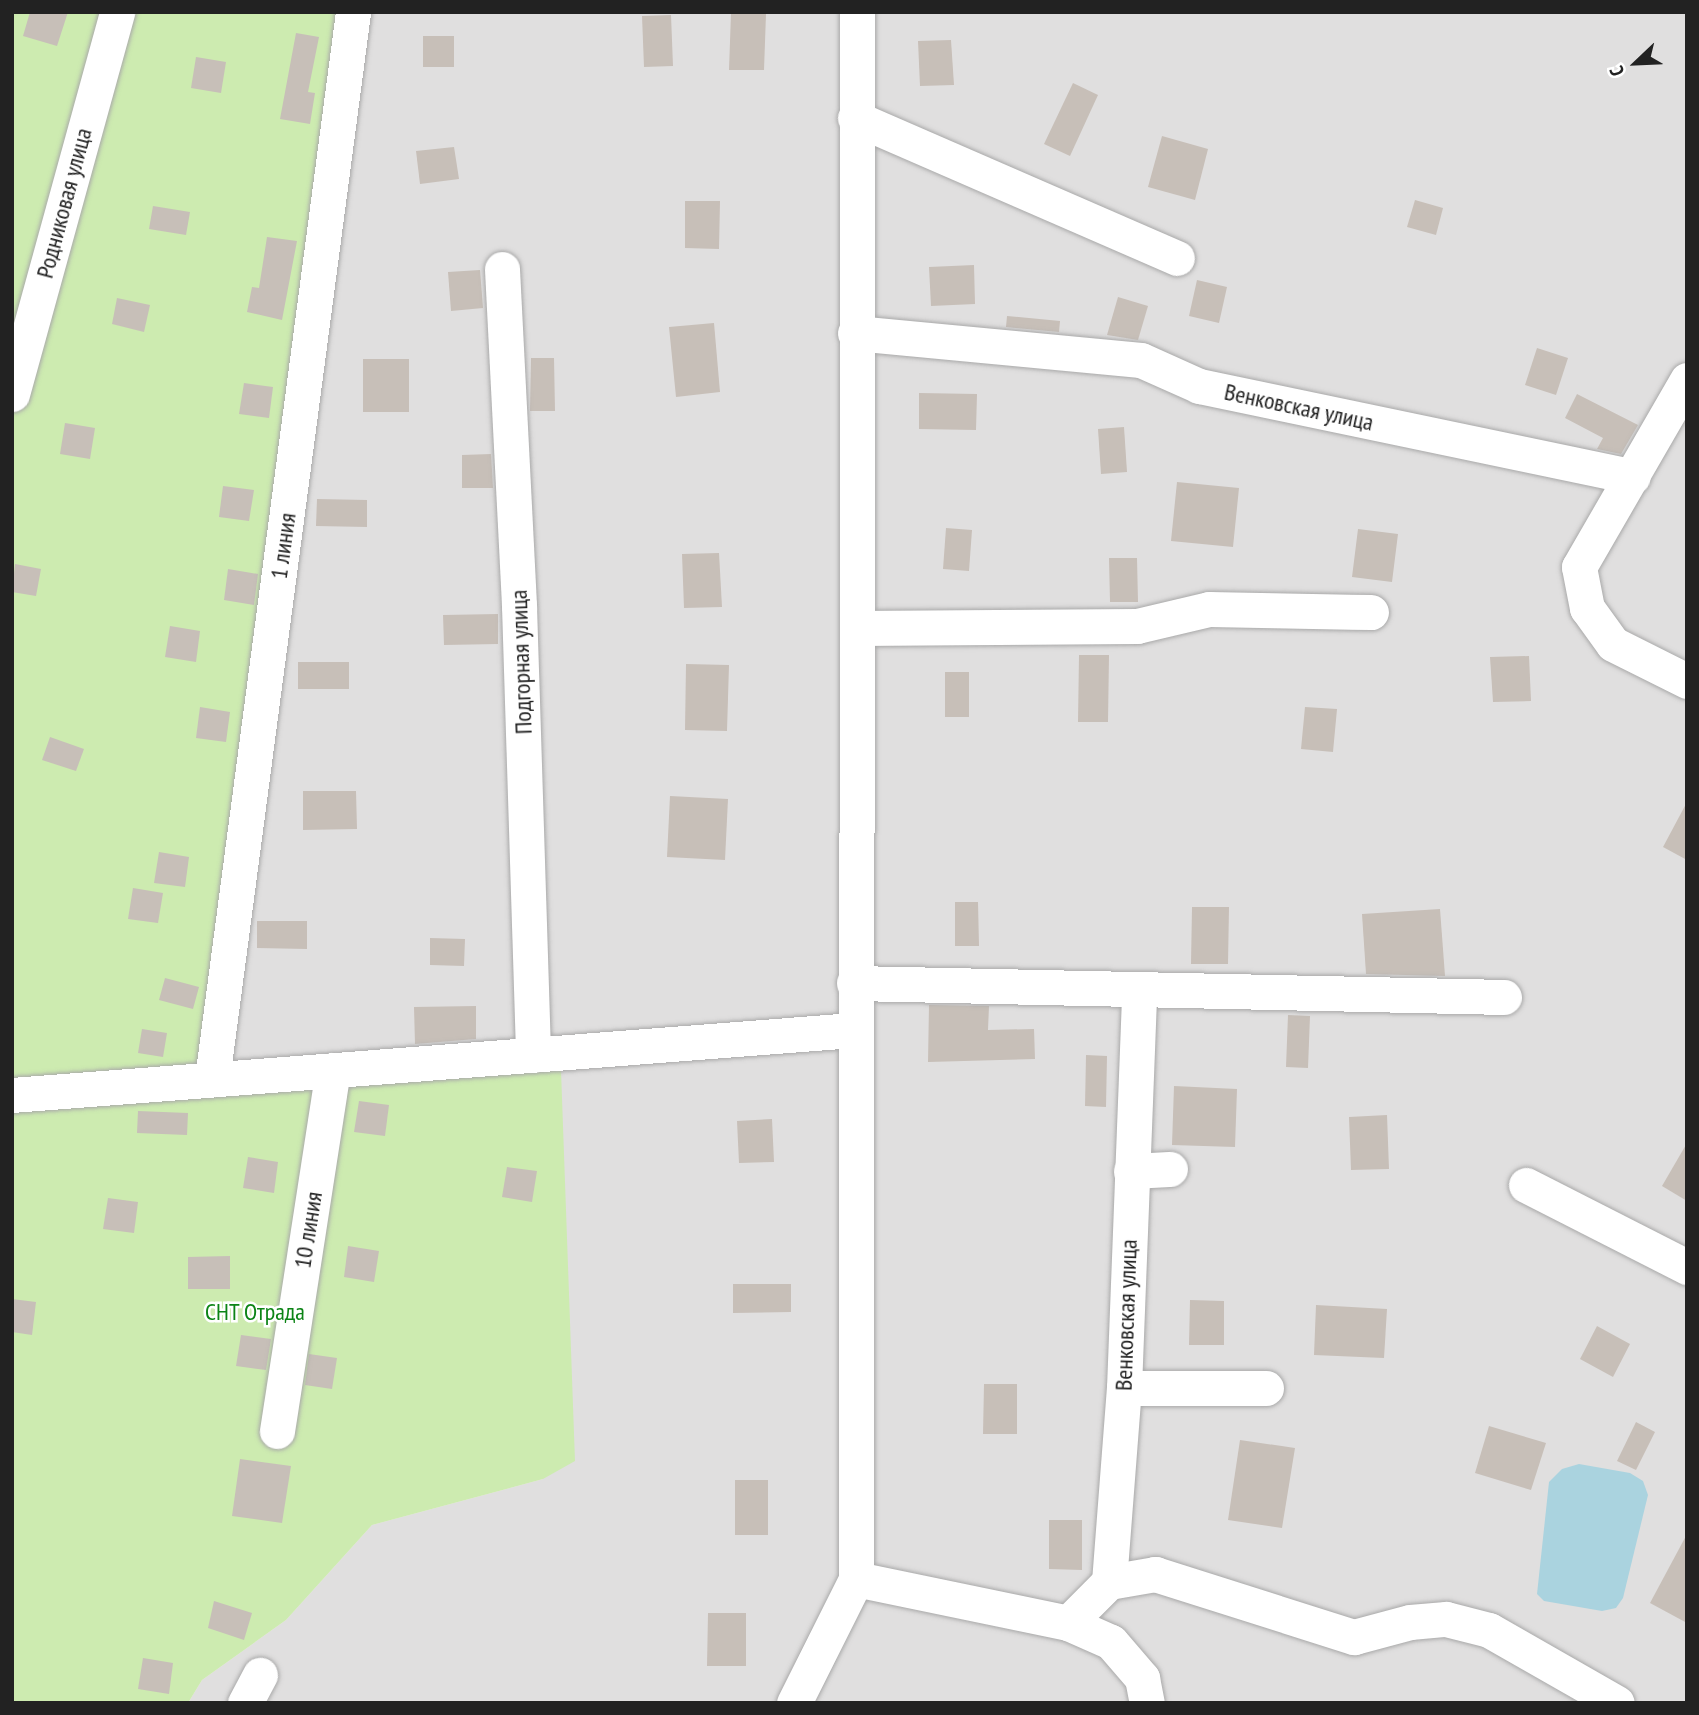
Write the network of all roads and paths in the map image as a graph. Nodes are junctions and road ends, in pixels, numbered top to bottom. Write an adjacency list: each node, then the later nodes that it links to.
1 (117, 12): 9 (street, Родниковая улица)
2 (353, 12): 20 (street, 1 линия)
3 (857, 12): 4 (street)
4 (855, 118): 5 (street); 7 (street)
5 (1178, 258)
6 (502, 269): 18 (street, Подгорная улица)
7 (855, 334): 10 (street, Венковская улица); 12 (street)
8 (1687, 380): 10 (street)
9 (12, 394)
10 (1633, 477): 13 (street)
11 (1371, 612): 12 (street)
12 (857, 628): 14 (street)
13 (1687, 681)
14 (854, 983): 15 (street); 17 (street)
15 (1139, 989): 16 (street); 23 (street, Венковская улица)
16 (1504, 997)
17 (853, 1030): 18 (street); 29 (street)
18 (533, 1055): 19 (street)
19 (333, 1070): 20 (street); 28 (street, 10 линия)
20 (212, 1079): 21 (street)
21 (12, 1095)
22 (1170, 1169): 23 (street)
23 (1131, 1171): 26 (street, Венковская улица)
24 (1526, 1185): 25 (street)
25 (1687, 1267)
26 (1124, 1388): 27 (street); 30 (street, Венковская улица)
27 (1266, 1388)
28 (277, 1431)
29 (856, 1579): 31 (street); 32 (street)
30 (1109, 1582): 31 (street); 34 (street)
31 (1068, 1623): 33 (street)
32 (793, 1703)
33 (1147, 1703)
34 (1617, 1703)

